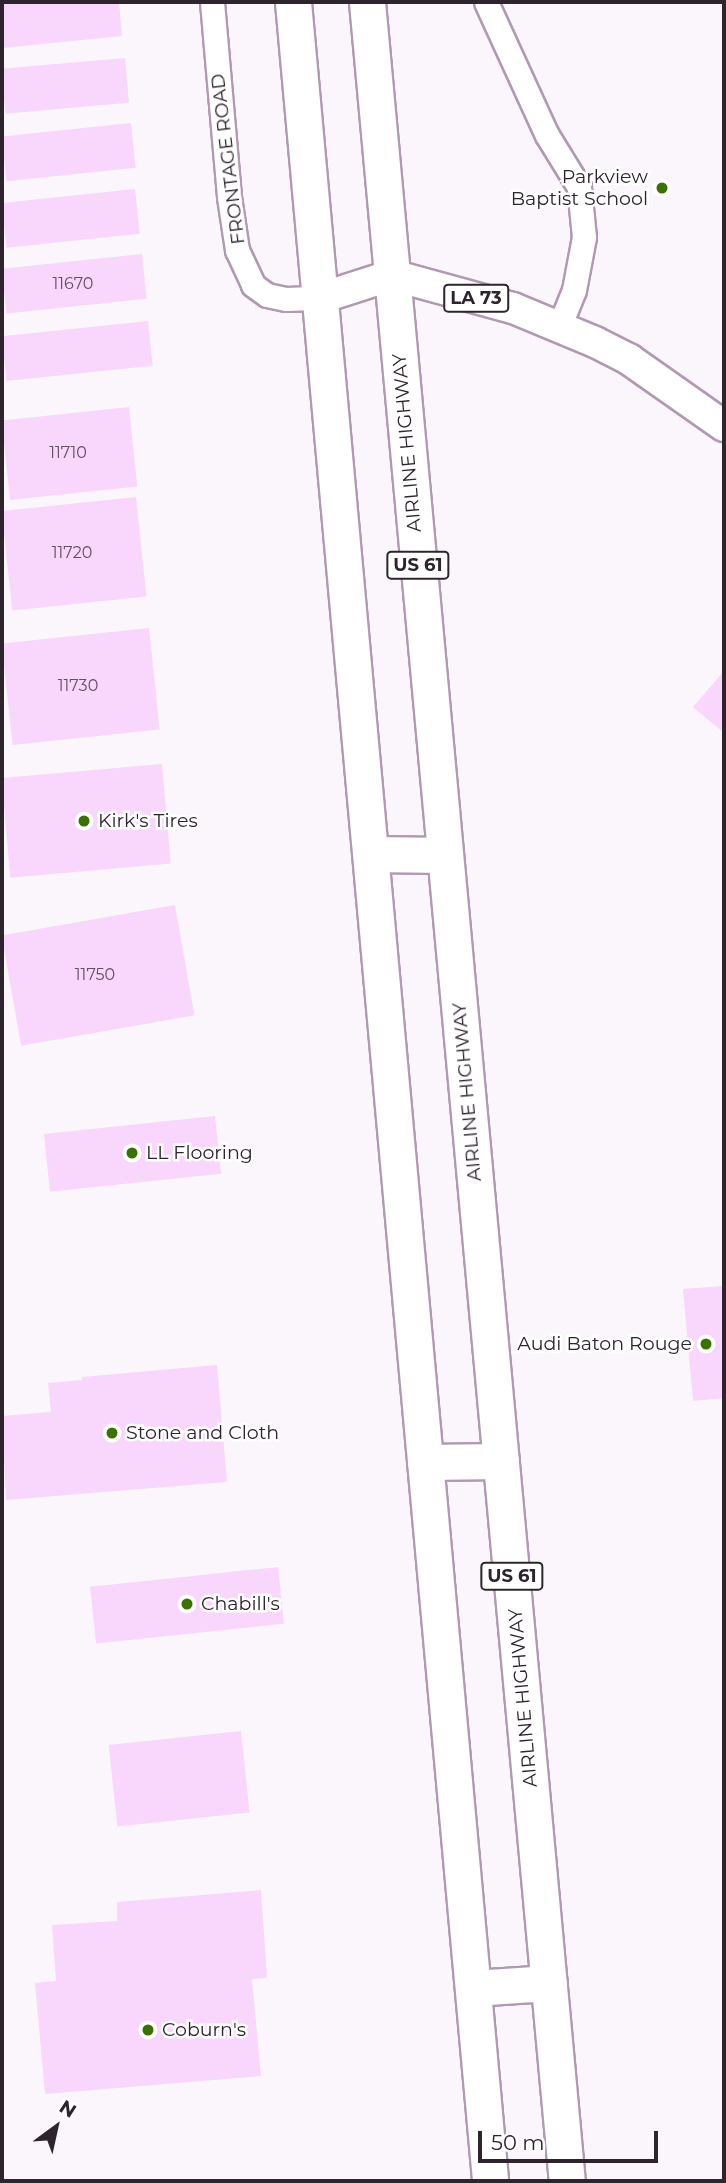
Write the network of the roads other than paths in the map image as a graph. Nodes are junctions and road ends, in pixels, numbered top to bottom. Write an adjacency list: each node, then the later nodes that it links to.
1 (212, 2): 6 (street, FRONTAGE ROAD)
2 (293, 2): 6 (highway)
3 (367, 2): 5 (highway, AIRLINE HIGHWAY / US 61)
4 (486, 2): 7 (street)
5 (392, 275): 6 (main road); 7 (main road, LA 73); 10 (highway, AIRLINE HIGHWAY / US 61)
6 (321, 298): 9 (highway)
7 (559, 327): 8 (main road, LA 73)
8 (724, 426)
9 (370, 854): 10 (highway); 12 (highway)
10 (445, 855): 11 (highway, AIRLINE HIGHWAY / US 61)
11 (501, 1461): 12 (highway); 13 (highway, AIRLINE HIGHWAY / US 61)
12 (425, 1462): 14 (highway)
13 (549, 1983): 14 (highway); 16 (highway, AIRLINE HIGHWAY / US 61)
14 (473, 1988): 15 (highway)
15 (490, 2181)
16 (567, 2181)

